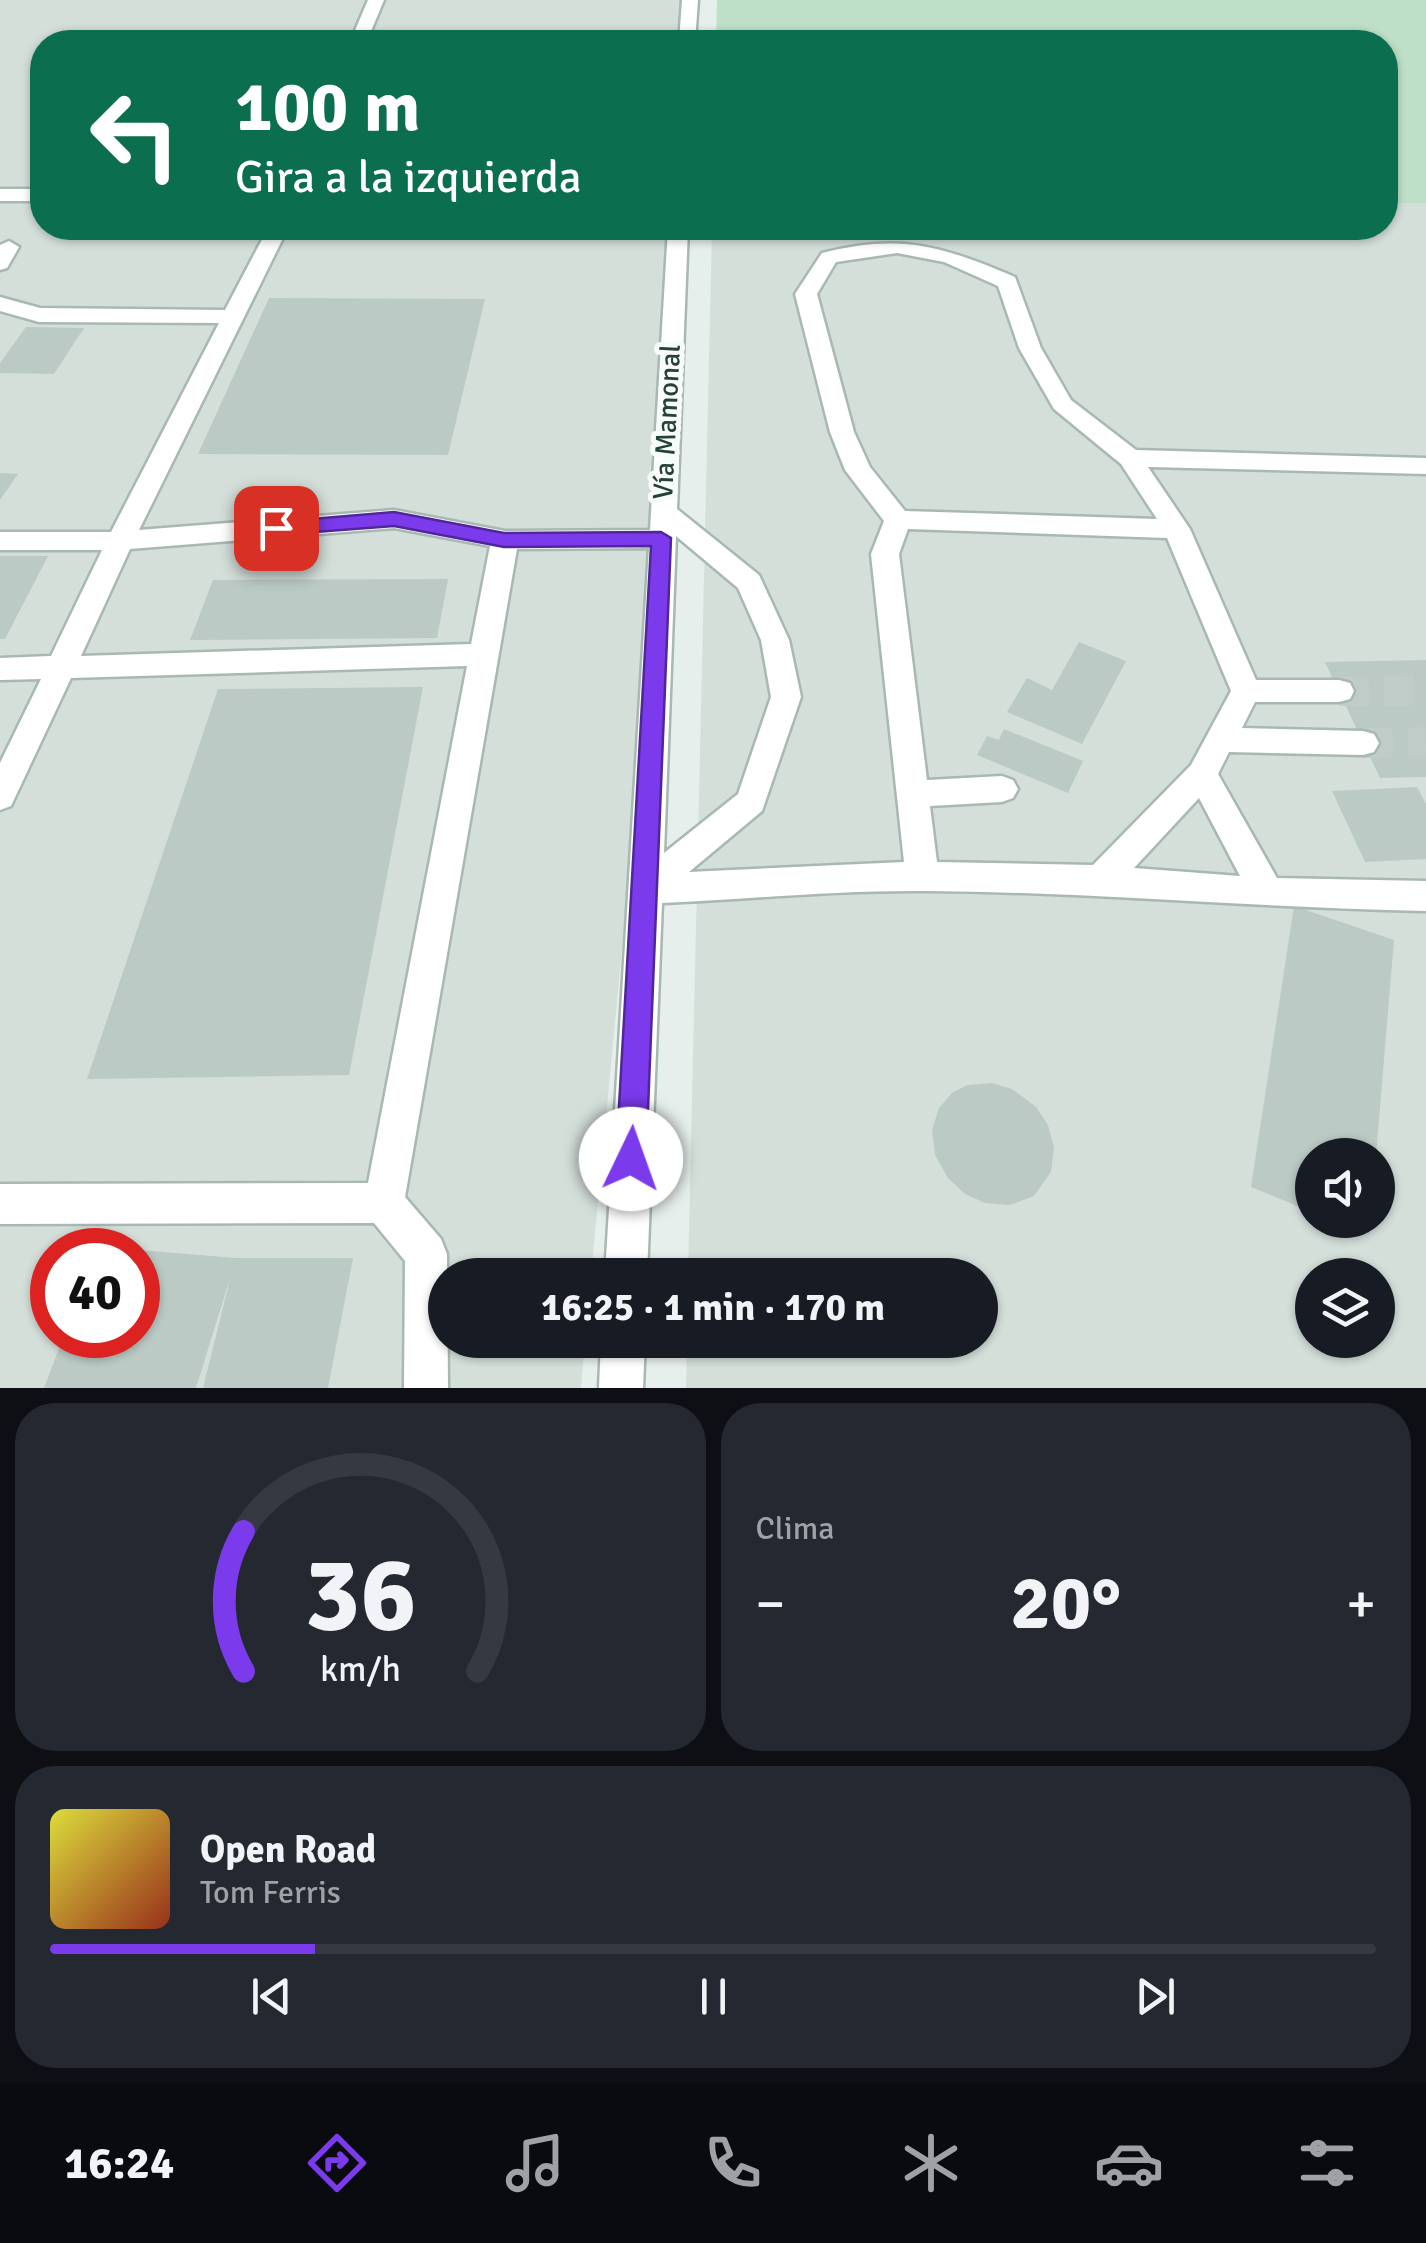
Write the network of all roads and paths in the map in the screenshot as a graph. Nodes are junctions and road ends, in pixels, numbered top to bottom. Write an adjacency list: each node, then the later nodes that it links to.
1 (376, 0): 3 (street)
2 (690, 0): 4 (street)
3 (364, 30)
4 (688, 30)
5 (30, 195): 6 (street)
6 (0, 196)
7 (272, 240): 10 (street)
8 (677, 240): 14 (street, Vía Mamonal)
9 (0, 304): 10 (street)
10 (232, 318): 17 (street)
11 (1130, 458): 12 (street); 13 (street); 15 (street)
12 (1426, 466)
13 (898, 520): 15 (street); 28 (street)
14 (662, 525): 16 (street); 32 (street, Vía Mamonal); 32 (street)
15 (1177, 530): 22 (street)
16 (504, 540): 17 (street); 19 (street)
17 (120, 541): 18 (street); 21 (street)
18 (0, 542)
19 (484, 655): 21 (street); 35 (street)
20 (0, 668): 21 (street)
21 (59, 668): 29 (street)
22 (1246, 690): 23 (street); 24 (street)
23 (1338, 691)
24 (1221, 740): 25 (street); 26 (street)
25 (1362, 743)
26 (1202, 774): 31 (street); 33 (street)
27 (1002, 789): 28 (street)
28 (912, 794): 30 (street)
29 (0, 797)
30 (922, 876): 31 (street); 32 (street)
31 (1102, 880): 33 (street)
32 (644, 889): 37 (street, Vía Mamonal)
33 (1266, 894): 34 (street)
34 (1426, 896)
35 (384, 1203): 36 (street); 39 (street)
36 (0, 1204)
37 (627, 1258)
38 (622, 1358): 40 (street)
39 (426, 1388)
40 (621, 1388)

